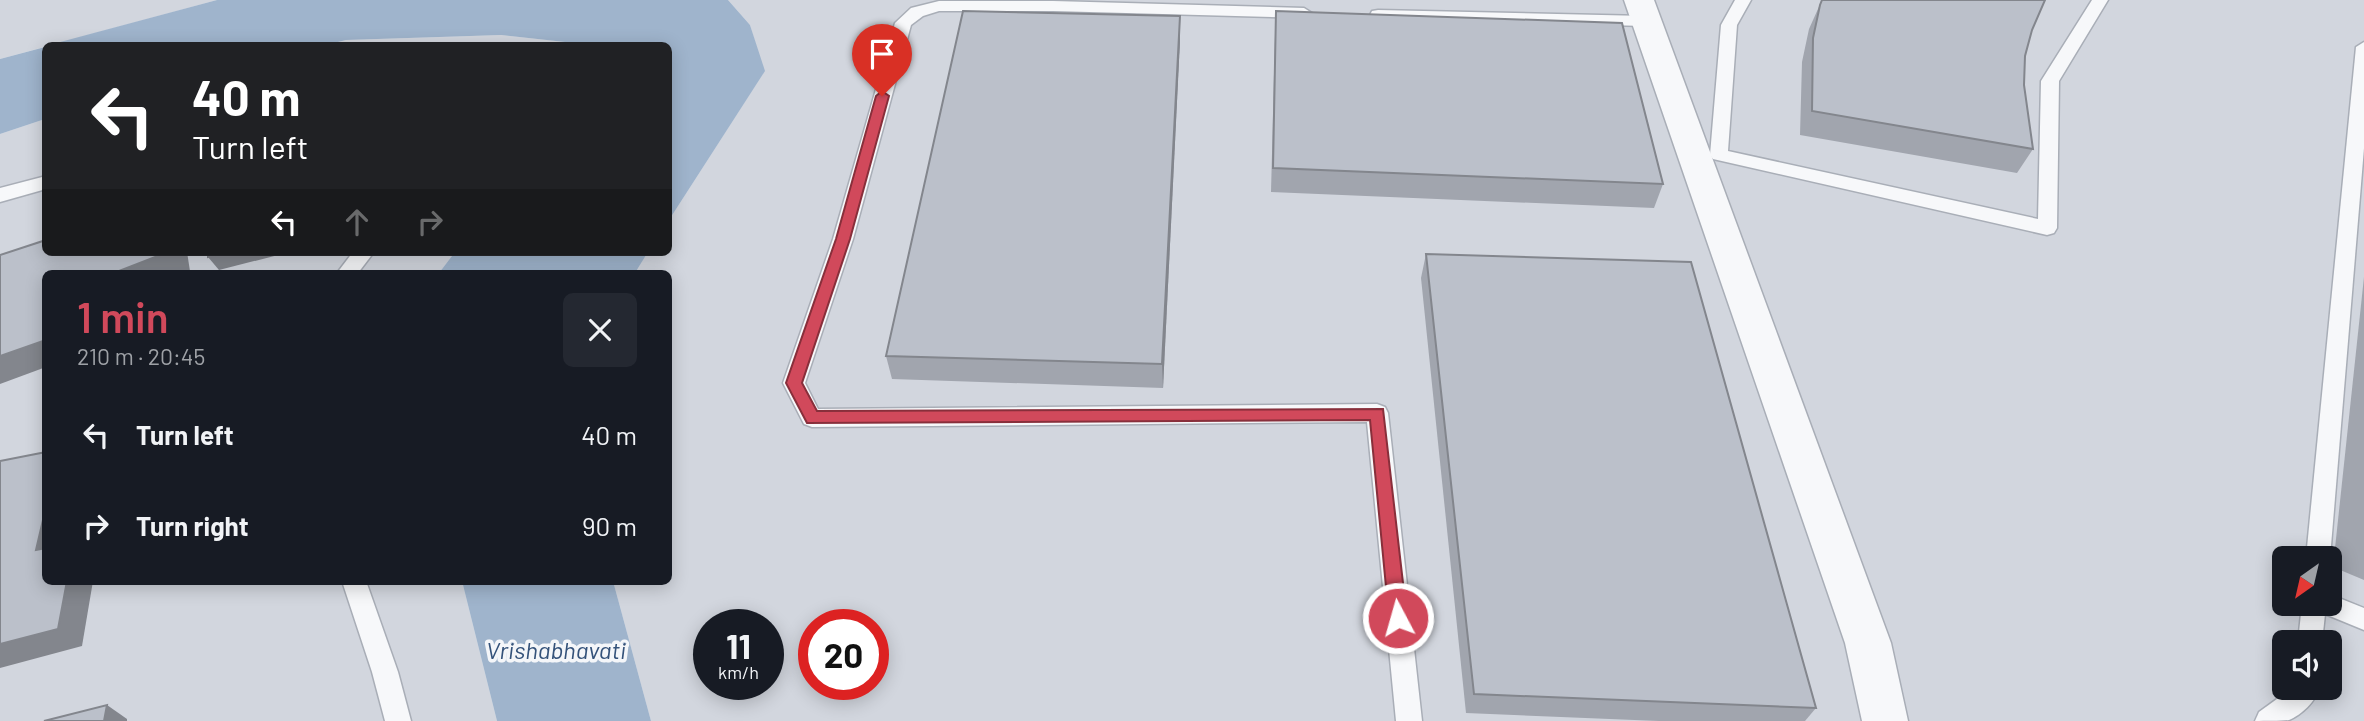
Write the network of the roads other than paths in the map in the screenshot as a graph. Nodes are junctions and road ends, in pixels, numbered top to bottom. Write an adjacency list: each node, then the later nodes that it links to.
1 (1744, 0): 2 (lane)
2 (2100, 0)
3 (1642, 10): 5 (lane); 18 (street)
4 (1318, 13): 17 (lane)
5 (1359, 14)
6 (2364, 47): 11 (lane)
7 (42, 183): 8 (lane)
8 (0, 195)
9 (361, 256): 10 (lane)
10 (349, 270)
11 (2319, 546)
12 (355, 585): 16 (lane)
13 (2342, 610): 14 (lane)
14 (2364, 619)
15 (2296, 700): 19 (lane)
16 (398, 721)
17 (1409, 721)
18 (1885, 721)
19 (2268, 721)

